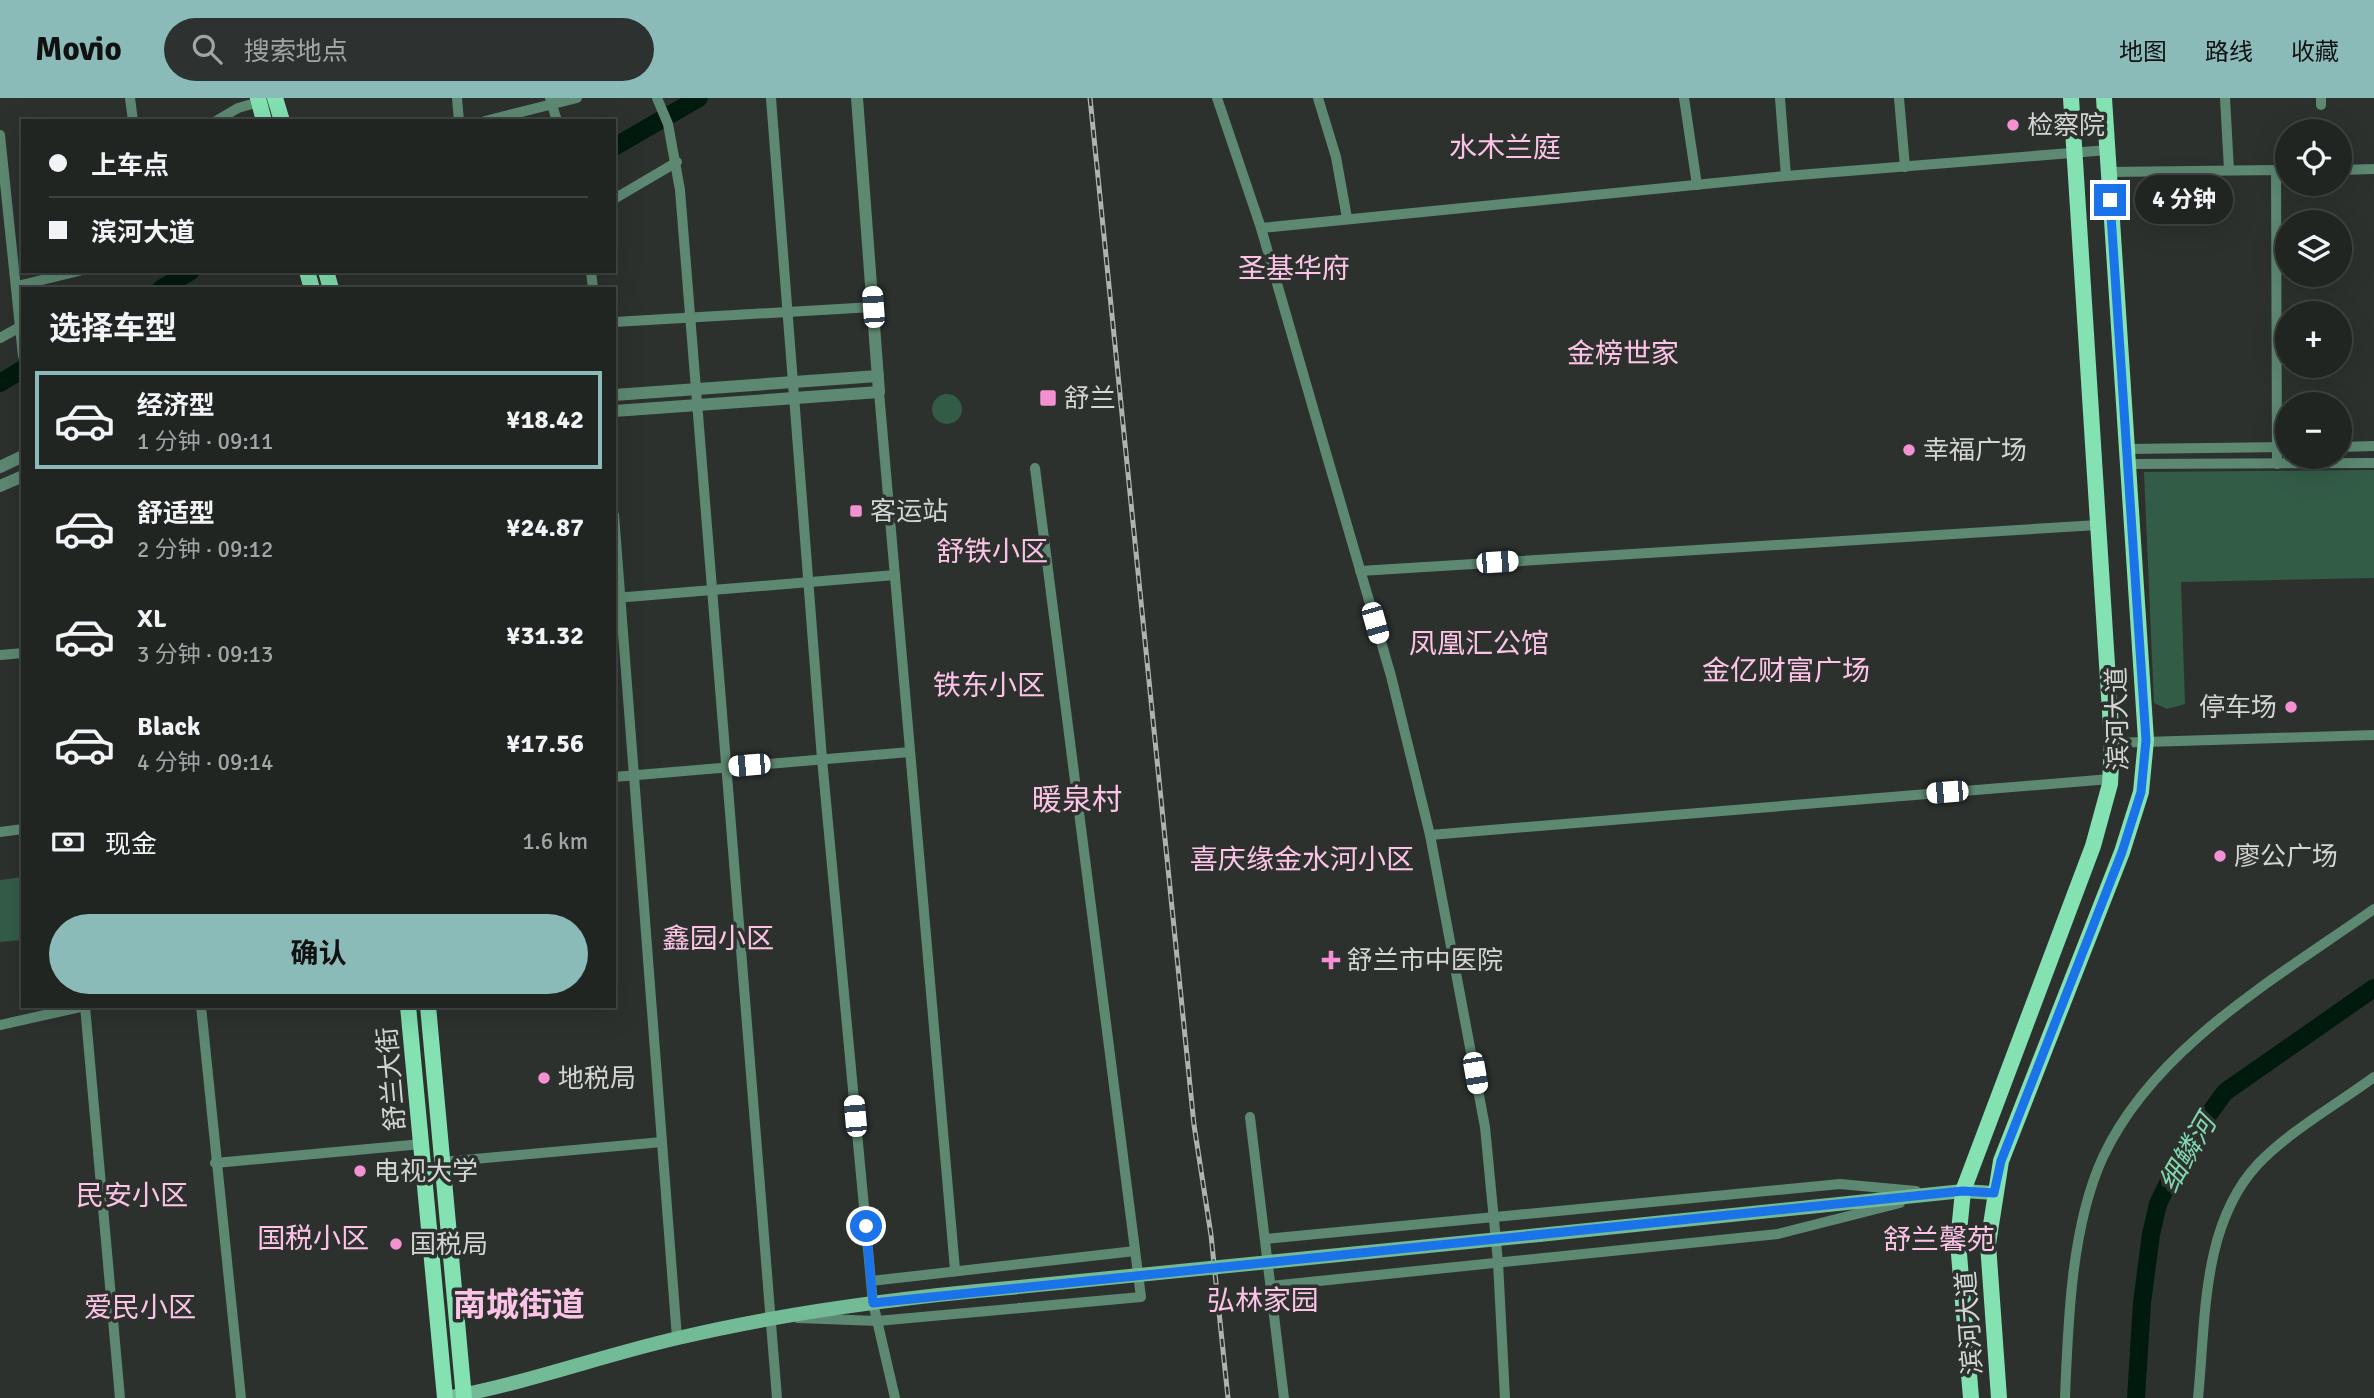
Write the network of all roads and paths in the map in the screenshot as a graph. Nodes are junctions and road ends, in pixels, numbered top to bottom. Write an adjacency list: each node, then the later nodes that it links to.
1 (130, 98): 18 (street)
2 (275, 98): 21 (main road)
3 (457, 98): 22 (street)
4 (578, 98): 17 (street)
5 (657, 98): 28 (street)
6 (771, 98): 44 (street)
7 (857, 98): 43 (street)
8 (1217, 98): 40 (street)
9 (1318, 98): 39 (street)
10 (1684, 98): 36 (street)
11 (1780, 98): 35 (street)
12 (1899, 98): 29 (street)
13 (2071, 98): 27 (main road, 滨河大道)
14 (2105, 98): 26 (main road, 滨河大道)
15 (2225, 98): 31 (street)
16 (258, 100): 19 (street); 20 (main road)
17 (551, 102): 23 (street); 24 (street)
18 (133, 119)
19 (219, 119)
20 (263, 119)
21 (281, 119)
22 (459, 119)
23 (492, 119)
24 (556, 119)
25 (0, 135): 42 (street)
26 (2108, 150): 27 (street); 34 (main road, 滨河大道)
27 (2074, 153): 29 (street); 70 (main road, 滨河大道)
28 (677, 162): 38 (street); 45 (street)
29 (1905, 167): 35 (street)
30 (2374, 169): 33 (street)
31 (2229, 170): 32 (street); 34 (street)
32 (2275, 170)
33 (2352, 170)
34 (2108, 172): 61 (main road, 滨河大道)
35 (1786, 176): 36 (street)
36 (1697, 185): 39 (street)
37 (2282, 196): 53 (street)
38 (616, 198)
39 (1348, 218): 40 (street)
40 (1261, 228): 72 (street)
41 (71, 273): 42 (street)
42 (17, 286): 47 (street)
43 (873, 307): 44 (street); 49 (street)
44 (787, 312): 45 (street); 50 (street)
45 (691, 318): 46 (street); 51 (street)
46 (616, 322)
47 (21, 330): 48 (street)
48 (0, 338)
49 (878, 376): 50 (street); 52 (street)
50 (792, 382): 51 (street); 55 (street)
51 (697, 389): 54 (street); 56 (street)
52 (879, 392): 55 (street); 73 (street)
53 (2282, 392)
54 (616, 395)
55 (793, 398): 56 (street); 74 (street)
56 (698, 405): 57 (street); 75 (street)
57 (616, 411)
58 (2374, 446): 60 (street)
59 (2275, 447): 61 (street)
60 (2352, 447)
61 (2128, 456): 65 (street); 80 (main road, 滨河大道)
62 (21, 457): 66 (street)
63 (2352, 463): 64 (street)
64 (2374, 463)
65 (2275, 464)
66 (0, 467)
67 (1035, 468): 109 (street)
68 (21, 476): 69 (street)
69 (0, 486)
70 (2098, 524): 72 (street); 81 (main road, 滨河大道)
71 (616, 570): 76 (street)
72 (1360, 571): 90 (street)
73 (895, 575): 74 (street); 82 (street)
74 (808, 583): 75 (street); 83 (street)
75 (712, 590): 76 (street); 84 (street)
76 (617, 598): 85 (street)
77 (21, 653): 78 (street)
78 (0, 655)
79 (2374, 735): 80 (street)
80 (2146, 740): 81 (street); 105 (main road, 滨河大道)
81 (2112, 743): 87 (main road, 滨河大道)
82 (910, 752): 83 (street); 111 (street)
83 (822, 760): 84 (street); 112 (street)
84 (725, 768): 85 (street); 115 (street)
85 (634, 775): 86 (street); 100 (street)
86 (616, 777)
87 (2110, 779): 90 (street); 104 (main road, 滨河大道)
88 (21, 830): 89 (street)
89 (0, 832)
90 (1430, 835): 107 (street)
91 (2374, 909): 128 (street)
92 (76, 1008): 97 (street)
93 (85, 1008): 119 (street)
94 (201, 1008): 103 (street)
95 (408, 1008): 101 (main road, 舒兰大街)
96 (428, 1008): 102 (main road, 舒兰大街)
97 (0, 1025)
98 (2374, 1077): 129 (street)
99 (1250, 1116): 108 (street)
100 (662, 1142): 102 (street); 117 (street)
101 (422, 1144): 103 (street); 121 (main road, 舒兰大街)
102 (442, 1162): 118 (main road, 舒兰大街)
103 (215, 1163): 120 (street)
104 (1963, 1191): 105 (main road); 106 (main road); 126 (main road, 滨河大道)
105 (1994, 1193): 127 (main road, 滨河大道)
106 (1937, 1194): 107 (street); 110 (street); 114 (main road, bridge)
107 (1493, 1216): 108 (street); 110 (street)
108 (1265, 1239): 113 (street)
109 (1135, 1251): 111 (street); 116 (street)
110 (1498, 1262): 113 (street); 125 (street)
111 (955, 1270): 112 (street)
112 (871, 1280): 114 (street)
113 (1270, 1286): 124 (street)
114 (873, 1303): 115 (main road); 116 (street)
115 (773, 1317): 116 (street); 117 (main road); 122 (street)
116 (877, 1321): 123 (street)
117 (677, 1338): 118 (main road)
118 (464, 1396): 121 (main road)
119 (120, 1398)
120 (241, 1398)
121 (446, 1398)
122 (778, 1398)
123 (895, 1398)
124 (1284, 1398)
125 (1505, 1398)
126 (1971, 1398)
127 (1999, 1398)
128 (2065, 1398)
129 (2198, 1398)

